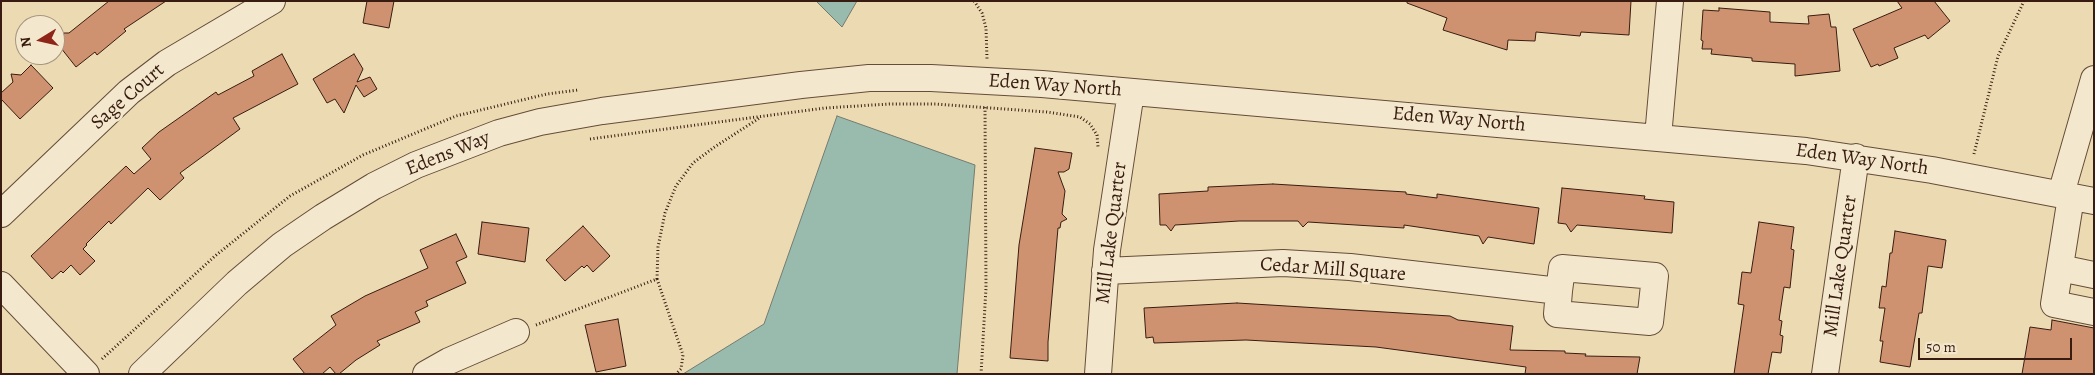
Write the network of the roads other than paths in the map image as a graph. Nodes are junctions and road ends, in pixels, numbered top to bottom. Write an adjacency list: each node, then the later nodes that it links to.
1 (272, 1): 10 (street, Sage Court)
2 (1670, 1): 7 (street)
3 (2094, 79): 6 (street)
4 (820, 83): 5 (street, Eden Way North); 19 (street, Edens Way)
5 (1131, 92): 7 (street, Eden Way North); 12 (street, Mill Lake Quarter)
6 (2086, 133): 9 (street)
7 (1658, 137): 8 (street, Eden Way North)
8 (1856, 157): 9 (street, Eden Way North); 22 (street, Mill Lake Quarter)
9 (2075, 197): 11 (street)
10 (1, 214)
11 (2060, 268): 13 (street); 16 (street)
12 (1105, 271): 15 (street, Cedar Mill Square); 21 (street, Mill Lake Quarter)
13 (2094, 275)
14 (1, 285): 18 (street)
15 (1560, 291)
16 (2094, 312)
17 (516, 332): 20 (street)
18 (86, 374)
19 (142, 374)
20 (426, 374)
21 (1098, 374)
22 (1825, 374)

